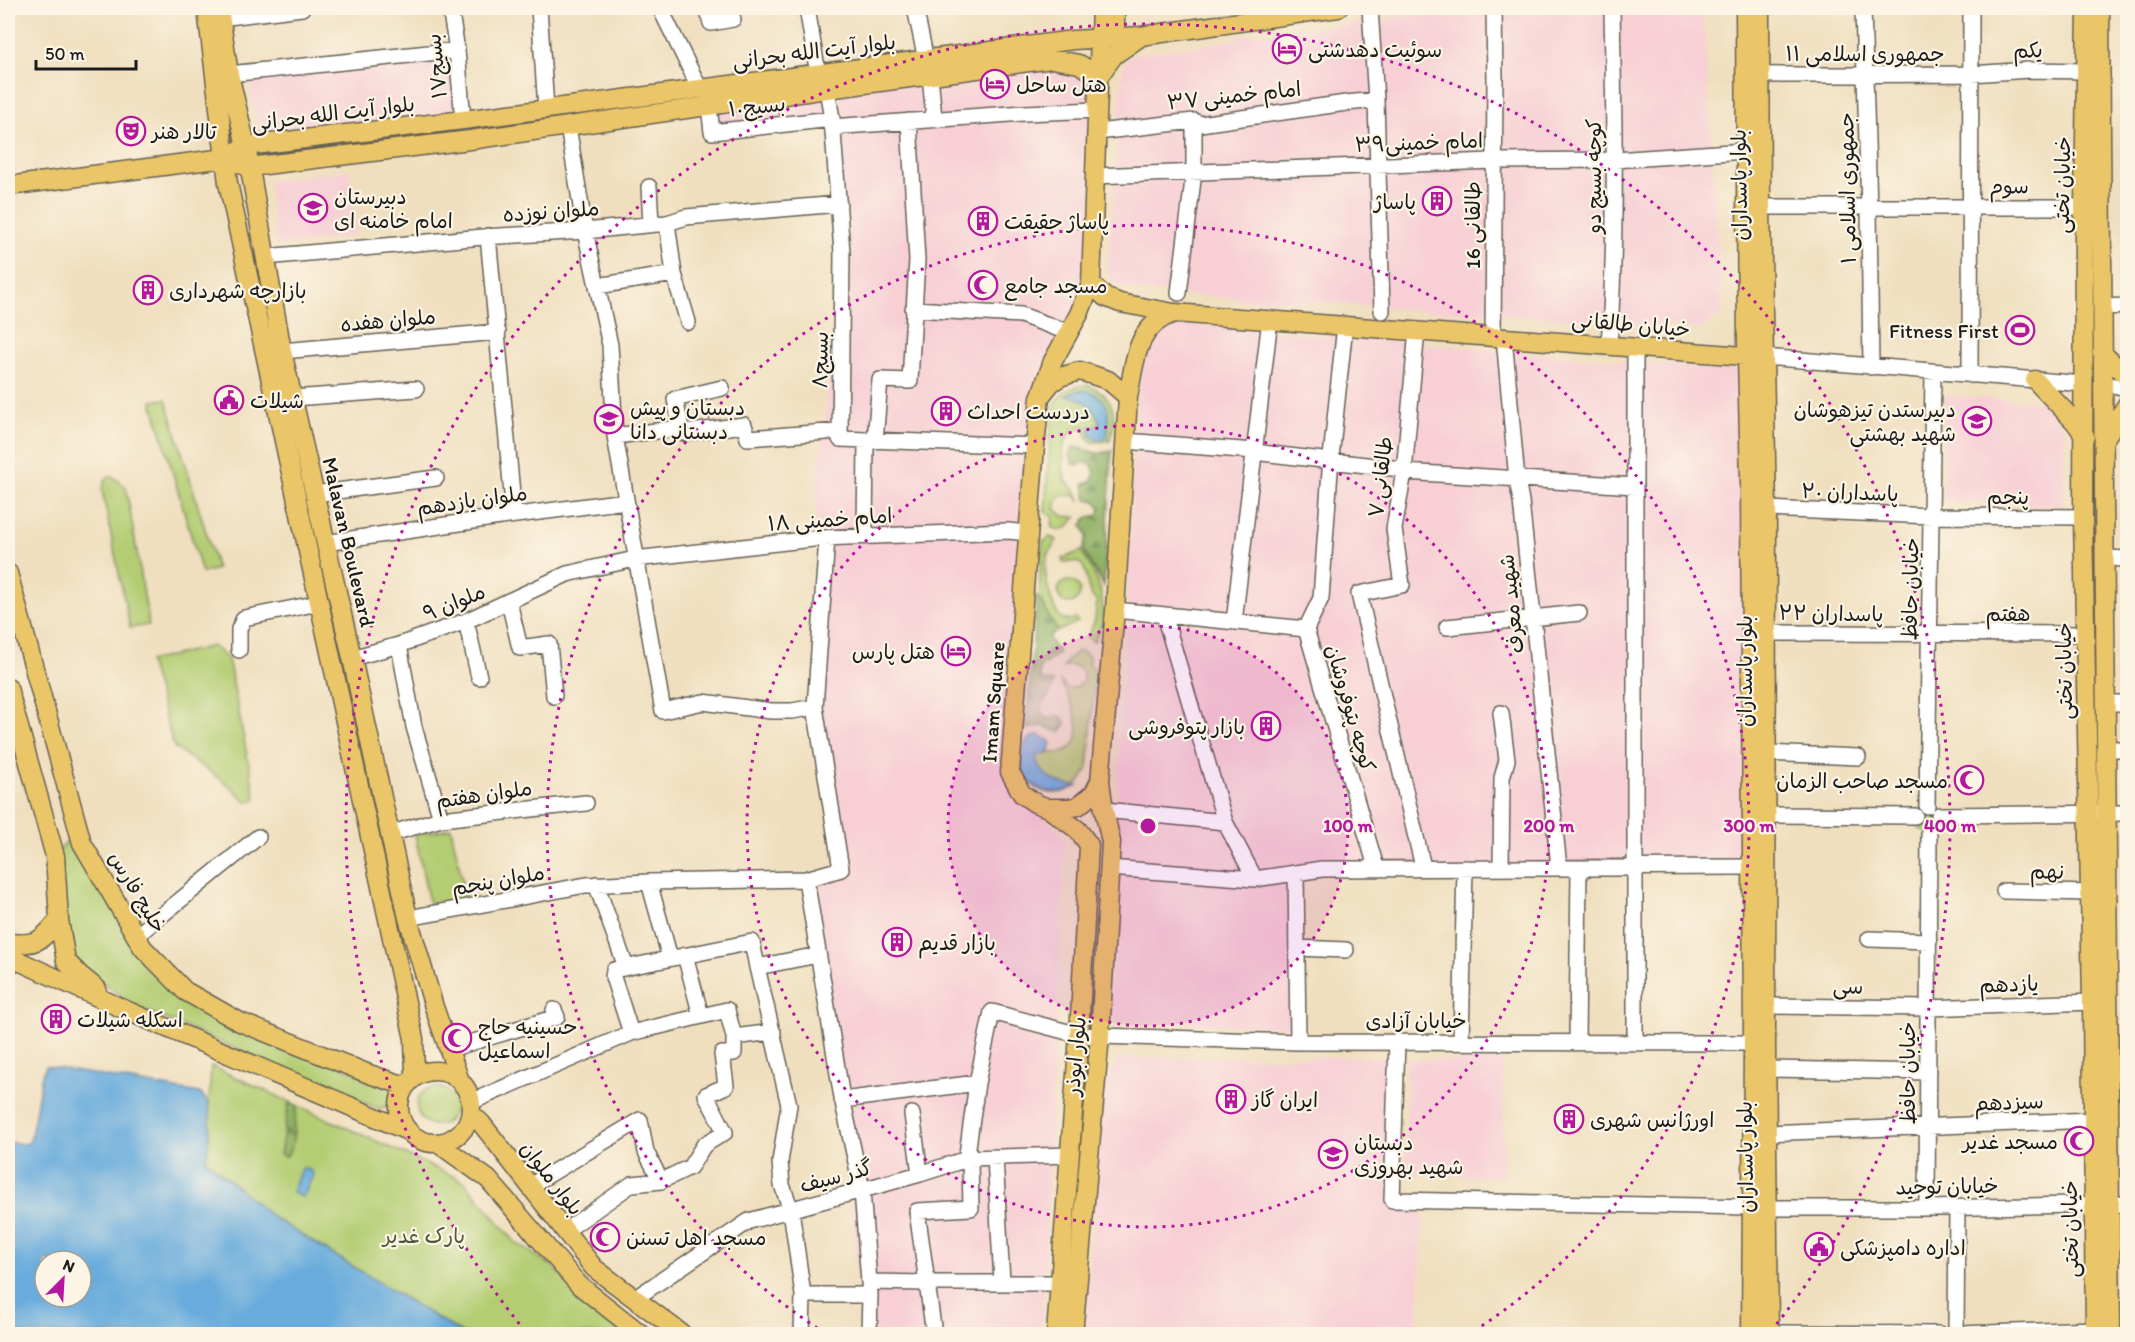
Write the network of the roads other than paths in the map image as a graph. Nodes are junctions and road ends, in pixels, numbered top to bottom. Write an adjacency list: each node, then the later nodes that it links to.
1 (302, 8): 20 (street)
2 (450, 8): 25 (street, بسیج۱۷)
3 (539, 8): 38 (street)
4 (660, 8): 35 (street)
5 (707, 8): 21 (street)
6 (807, 8): 34 (street, بسیج۸)
7 (915, 8): 27 (street)
8 (1105, 8): 23 (main road); 24 (main road)
9 (1338, 8): 19 (main road, بلوار آیت الله بحرانی)
10 (1370, 8): 36 (street)
11 (1494, 8): 52 (street, طالقانی 16)
12 (1612, 8): 53 (street, کوچه بسیج دو)
13 (1745, 8): 50 (main road, بلوار پاسداران)
14 (1760, 8): 32 (main road, بلوار پاسداران)
15 (1863, 8): 30 (street, جمهوری اسلامی ۱)
16 (1971, 8): 31 (street)
17 (2087, 8): 28 (main road, خیابان تختی)
18 (2100, 8): 75 (main road, خیابان تختی)
19 (1303, 10): 22 (main road, بلوار آیت الله بحرانی)
20 (215, 11): 29 (main road, Malavan Boulevard); 51 (main road, Malavan Boulevard)
21 (733, 19)
22 (1141, 36): 23 (main road, بلوار آیت الله بحرانی); 33 (main road)
23 (1107, 38): 24 (main road, بلوار آیت الله بحرانی); 33 (main road)
24 (1073, 40): 26 (main road, بلوار آیت الله بحرانی)
25 (457, 50): 29 (street); 41 (street, بسیج۱۷)
26 (1002, 58): 27 (main road, بلوار آیت الله بحرانی); 33 (main road, بلوار آیت الله بحرانی)
27 (928, 67): 34 (main road, بلوار آیت الله بحرانی); 40 (street)
28 (2087, 71): 31 (street, یکم); 62 (main road, خیابان تختی)
29 (229, 74): 48 (main road, Malavan Boulevard)
30 (1865, 74): 31 (street, جمهوری اسلامی ۱۱); 32 (street, جمهوری اسلامی ۱۱); 63 (street, جمهوری اسلامی ۱)
31 (1971, 74): 64 (street)
32 (1760, 75): 61 (main road, بلوار پاسداران)
33 (1099, 76): 39 (main road)
34 (822, 81): 35 (main road, بلوار آیت الله بحرانی); 37 (main road, بلوار آیت الله بحرانی); 44 (street, بسیج۸)
35 (700, 89): 38 (main road, بلوار آیت الله بحرانی)
36 (1376, 100): 43 (street, امام خمینی ۳۷); 54 (street)
37 (709, 106): 44 (street, بسیج۱۰); 46 (main road, بلوار آیت الله بحرانی)
38 (546, 108): 41 (main road, بلوار آیت الله بحرانی)
39 (1098, 110): 40 (street); 47 (main road)
40 (934, 118): 42 (street)
41 (463, 120): 45 (main road, بلوار آیت الله بحرانی)
42 (909, 121): 44 (street); 76 (street)
43 (1194, 121): 47 (street, امام خمینی ۳۷); 56 (street)
44 (831, 123): 60 (street, بسیج۸)
45 (416, 126): 48 (main road, بلوار آیت الله بحرانی); 49 (main road)
46 (568, 126): 49 (main road, بلوار آیت الله بحرانی); 67 (street)
47 (1096, 132): 57 (main road)
48 (246, 146): 51 (main road, بلوار آیت الله بحرانی); 55 (main road, Malavan Boulevard)
49 (420, 146): 55 (main road, بلوار آیت الله بحرانی)
50 (1745, 151): 53 (street, امام خمینی۳۹); 90 (main road, بلوار پاسداران)
51 (225, 158): 55 (main road, بلوار آیت الله بحرانی); 58 (main road); 120 (main road, Malavan Boulevard)
52 (1493, 160): 53 (street, امام خمینی۳۹); 54 (street, امام خمینی۳۹); 85 (street, طالقانی 16)
53 (1615, 160): 86 (street, کوچه بسیج دو)
54 (1378, 165): 56 (street, امام خمینی۳۹); 77 (street)
55 (249, 166): 69 (main road, Malavan Boulevard)
56 (1194, 172): 57 (street, امام خمینی۳۹); 73 (street)
57 (1094, 176): 71 (main road)
58 (8, 186)
59 (649, 187): 66 (street)
60 (839, 204): 65 (street, ملوان نوزده); 106 (street, بسیج۸)
61 (1761, 207): 63 (street, سوم); 90 (main road, بلوار پاسداران)
62 (2084, 207): 64 (street, سوم); 96 (main road, خیابان تختی)
63 (1869, 208): 64 (street, سوم); 91 (street, جمهوری اسلامی ۱)
64 (1970, 208): 93 (street)
65 (667, 223): 66 (street, ملوان نوزده); 70 (street)
66 (651, 224): 67 (street, ملوان نوزده)
67 (585, 231): 68 (street, ملوان نوزده); 72 (street)
68 (488, 236): 69 (street, ملوان نوزده); 83 (street)
69 (265, 257): 88 (main road, Malavan Boulevard)
70 (674, 274): 72 (street); 80 (street)
71 (1090, 284): 78 (main road, خیابان طالقانی); 84 (main road, Imam Square)
72 (597, 286): 107 (street)
73 (1179, 293)
74 (2127, 306): 75 (street)
75 (2102, 307): 89 (main road, خیابان تختی)
76 (913, 309): 84 (street); 110 (street)
77 (1382, 311)
78 (1174, 313): 79 (main road, خیابان طالقانی); 102 (main road)
79 (1270, 319): 81 (main road, خیابان طالقانی); 113 (street)
80 (688, 322)
81 (1345, 325): 82 (main road, خیابان طالقانی); 114 (street)
82 (1417, 330): 85 (main road, خیابان طالقانی); 115 (street, طالقانی ۷)
83 (498, 332): 88 (street, ملوان هفده); 122 (street)
84 (1070, 333): 101 (main road, Imam Square)
85 (1498, 336): 86 (main road, خیابان طالقانی); 117 (street, شهید معرف)
86 (1610, 345): 87 (main road, خیابان طالقانی)
87 (1635, 347): 90 (main road, خیابان طالقانی); 118 (street)
88 (282, 351): 103 (main road, Malavan Boulevard)
89 (2102, 352): 94 (main road); 97 (main road, خیابان تختی)
90 (1755, 357): 91 (street, خیابان طالقانی); 121 (main road, بلوار پاسداران); 134 (main road, بلوار پاسداران)
91 (1871, 367): 92 (street, خیابان طالقانی)
92 (1933, 373): 93 (street, خیابان طالقانی); 123 (street, خیابان حافظ)
93 (1971, 375): 95 (street, خیابان طالقانی)
94 (2127, 377)
95 (2035, 380): 96 (street, خیابان طالقانی); 108 (main road)
96 (2084, 384): 97 (main road); 108 (main road, خیابان تختی)
97 (2103, 385): 98 (street); 109 (main road, خیابان تختی)
98 (2127, 387)
99 (722, 388): 105 (street)
100 (416, 389): 103 (street)
101 (1040, 397): 102 (main road); 112 (main road, Imam Square)
102 (1128, 397): 111 (main road)
103 (293, 398): 120 (main road, Malavan Boulevard)
104 (2127, 404): 109 (main road)
105 (681, 428): 106 (street); 107 (street)
106 (840, 430): 110 (street)
107 (615, 436): 119 (street)
108 (2085, 436): 124 (main road, خیابان تختی)
109 (2105, 438): 129 (main road, خیابان تختی)
110 (870, 440): 112 (street); 126 (street)
111 (1125, 441): 113 (street); 137 (main road)
112 (1035, 446): 125 (main road, Imam Square)
113 (1255, 451): 114 (street); 142 (street)
114 (1331, 460): 115 (street); 144 (street)
115 (1404, 472): 117 (street); 178 (street, طالقانی ۷)
116 (436, 478): 120 (street)
117 (1517, 480): 118 (street); 140 (street, شهید معرف)
118 (1635, 486): 185 (street)
119 (626, 501): 122 (street, ملوان یازدهم); 131 (street)
120 (310, 502): 128 (main road, Malavan Boulevard); 136 (main road, Malavan Boulevard)
121 (1767, 509): 123 (street, پاسداران ۲۰); 134 (main road, بلوار پاسداران)
122 (514, 515): 128 (street, ملوان یازدهم)
123 (1932, 516): 124 (street, پنجم); 147 (street, خیابان حافظ)
124 (2083, 517): 146 (main road, خیابان تختی)
125 (1028, 533): 126 (street, امام خمینی ۱۸); 164 (main road, Imam Square)
126 (866, 536): 127 (street, امام خمینی ۱۸)
127 (827, 538): 131 (street, امام خمینی ۱۸); 156 (street)
128 (325, 543): 150 (main road, Malavan Boulevard)
129 (2104, 558): 130 (street); 154 (main road, خیابان تختی)
130 (2127, 559)
131 (635, 560): 133 (street, امام خمینی ۱۸); 156 (street)
132 (8, 573): 195 (main road, خلیج فارس)
133 (567, 574): 135 (street, ملوان ۹)
134 (1759, 582): 145 (main road, بلوار پاسداران); 179 (main road, بلوار پاسداران)
135 (509, 602): 141 (street, ملوان ۹); 153 (street)
136 (319, 603): 149 (street); 227 (main road, Malavan Boulevard)
137 (1115, 610): 139 (street, کوچه پتوفروشان); 162 (main road)
138 (1579, 613): 140 (street)
139 (1164, 615): 142 (street, کوچه پتوفروشان); 172 (street)
140 (1533, 617): 143 (street); 183 (street, شهید معرف)
141 (466, 621): 148 (street, ملوان ۹); 151 (street)
142 (1234, 622): 144 (street, کوچه پتوفروشان)
143 (1447, 627)
144 (1306, 629): 177 (street, کوچه پتوفروشان)
145 (1767, 633): 147 (street, پاسداران ۲۲); 160 (main road, بلوار پاسداران)
146 (2086, 634): 147 (street, هفتم); 167 (main road, خیابان تختی)
147 (1931, 635): 166 (street, خیابان حافظ)
148 (399, 645): 150 (street, ملوان ۹); 171 (street)
149 (239, 650)
150 (352, 658): 173 (main road, Malavan Boulevard)
151 (478, 678)
152 (8, 688): 194 (main road)
153 (554, 696)
154 (2106, 703): 155 (street); 158 (main road, خیابان تختی)
155 (2127, 703)
156 (815, 707): 187 (street, ملوان پنجم)
157 (1501, 713): 182 (street)
158 (2107, 749): 159 (street); 169 (main road, خیابان تختی)
159 (2127, 749)
160 (1767, 753): 161 (street); 170 (main road, بلوار پاسداران)
161 (1858, 757)
162 (1100, 781): 164 (main road); 165 (main road, بلوار ابوذر)
163 (586, 802): 171 (street, ملوان هفتم)
164 (1048, 808): 176 (main road)
165 (1104, 810): 172 (street); 175 (main road, بلوار ابوذر)
166 (1927, 812): 167 (street); 170 (street); 197 (street, خیابان حافظ)
167 (2089, 813): 169 (street); 192 (main road, خیابان تختی)
168 (2127, 813): 169 (street)
169 (2108, 814): 244 (main road, خیابان تختی)
170 (1767, 815): 207 (main road, بلوار پاسداران)
171 (441, 819): 173 (street, ملوان هفتم)
172 (1225, 822): 188 (street)
173 (389, 834): 193 (main road, Malavan Boulevard)
174 (258, 837): 195 (street)
175 (1111, 842): 176 (main road); 180 (main road, بلوار ابوذر)
176 (1089, 846): 214 (main road, بلوار ابوذر)
177 (1376, 867): 178 (street); 186 (street)
178 (1423, 867): 181 (street)
179 (1752, 867): 185 (street); 222 (main road, بلوار پاسداران)
180 (1109, 868): 188 (street); 215 (main road, بلوار ابوذر)
181 (1465, 868): 182 (street); 218 (street)
182 (1501, 868): 183 (street)
183 (1559, 868): 184 (street)
184 (1579, 868): 185 (street); 220 (street)
185 (1635, 868): 221 (street)
186 (1296, 873): 188 (street); 199 (street)
187 (806, 879): 189 (street, ملوان پنجم); 201 (street)
188 (1255, 879)
189 (649, 882): 190 (street, ملوان پنجم); 203 (street)
190 (596, 884): 193 (street, ملوان پنجم); 204 (street)
191 (2004, 891): 192 (street, نهم)
192 (2090, 893): 206 (main road, خیابان تختی)
193 (408, 918): 223 (main road, Malavan Boulevard)
194 (59, 920): 198 (main road); 210 (main road)
195 (136, 936): 227 (main road, خلیج فارس)
196 (1869, 939): 197 (street)
197 (1929, 941): 208 (street, خیابان حافظ)
198 (8, 943)
199 (1297, 948): 200 (street); 219 (street)
200 (1346, 950)
201 (818, 955): 205 (street); 229 (street)
202 (8, 956): 210 (main road)
203 (678, 957): 204 (street); 205 (street); 211 (street)
204 (626, 967): 213 (street)
205 (757, 967): 212 (street)
206 (2092, 1002): 208 (street, یازدهم); 232 (main road, خیابان تختی)
207 (1766, 1006): 208 (street, سی); 224 (main road, بلوار پاسداران)
208 (1928, 1008): 225 (street, خیابان حافظ)
209 (554, 1010): 223 (street)
210 (130, 1012): 234 (main road)
211 (701, 1016): 213 (street); 216 (street)
212 (773, 1032): 216 (street); 248 (street)
213 (631, 1033): 230 (street)
214 (1079, 1035): 215 (street, خیابان آزادی); 228 (street, خیابان آزادی); 237 (main road, بلوار ابوذر)
215 (1100, 1036): 219 (street, خیابان آزادی); 264 (main road, بلوار ابوذر)
216 (734, 1037): 241 (street)
217 (1397, 1041): 218 (street, خیابان آزادی); 219 (street, خیابان آزادی); 245 (street, خیابان توحید)
218 (1461, 1041): 220 (street, خیابان آزادی)
219 (1298, 1042)
220 (1577, 1042): 221 (street, خیابان آزادی)
221 (1635, 1042): 222 (street, خیابان آزادی)
222 (1753, 1043): 245 (main road, بلوار پاسداران)
223 (450, 1049): 226 (main road, Malavan Boulevard)
224 (1767, 1069): 225 (street); 235 (main road, بلوار پاسداران)
225 (1928, 1072): 233 (street, خیابان حافظ)
226 (460, 1081): 227 (main road); 230 (main road)
227 (410, 1082): 234 (main road)
228 (977, 1083): 229 (street); 239 (street)
229 (842, 1100): 243 (street)
230 (471, 1108): 236 (main road); 242 (main road, بلوار ملوان)
231 (912, 1114): 240 (street)
232 (2092, 1120): 233 (street, سیزدهم); 244 (main road, خیابان تختی)
233 (1928, 1125): 235 (street, سیزدهم); 246 (street, خیابان حافظ)
234 (408, 1131): 236 (main road)
235 (1767, 1132): 245 (main road, بلوار پاسداران)
236 (439, 1143): 258 (main road)
237 (1070, 1155): 238 (street, گذر سیف); 252 (main road, بلوار ابوذر)
238 (995, 1157): 239 (street, گذر سیف); 250 (street)
239 (970, 1158): 240 (street, گذر سیف); 251 (street)
240 (920, 1174): 243 (street, گذر سیف)
241 (661, 1181): 242 (street); 249 (street)
242 (530, 1186): 249 (main road, بلوار ملوان)
243 (862, 1190): 248 (street, گذر سیف); 253 (street)
244 (2110, 1205): 247 (street, خیابان توحید); 256 (main road, خیابان تختی)
245 (1760, 1208): 246 (street, خیابان توحید); 257 (main road, بلوار پاسداران)
246 (1928, 1208): 247 (street, خیابان توحید)
247 (1957, 1208): 266 (street)
248 (791, 1210): 254 (street); 255 (street, گذر سیف)
249 (565, 1231): 255 (main road, بلوار ملوان)
250 (1002, 1281): 251 (street); 252 (street)
251 (927, 1283): 253 (street); 262 (street)
252 (1060, 1283): 263 (main road, بلوار ابوذر)
253 (869, 1288): 254 (street); 261 (street)
254 (803, 1294): 260 (street)
255 (634, 1299): 259 (main road, بلوار ملوان)
256 (2100, 1333): 266 (street)
257 (1763, 1334): 265 (street)
258 (641, 1335)
259 (682, 1335)
260 (802, 1335)
261 (869, 1335)
262 (934, 1335)
263 (1056, 1335)
264 (1073, 1335)
265 (1939, 1335)
266 (1958, 1335)

